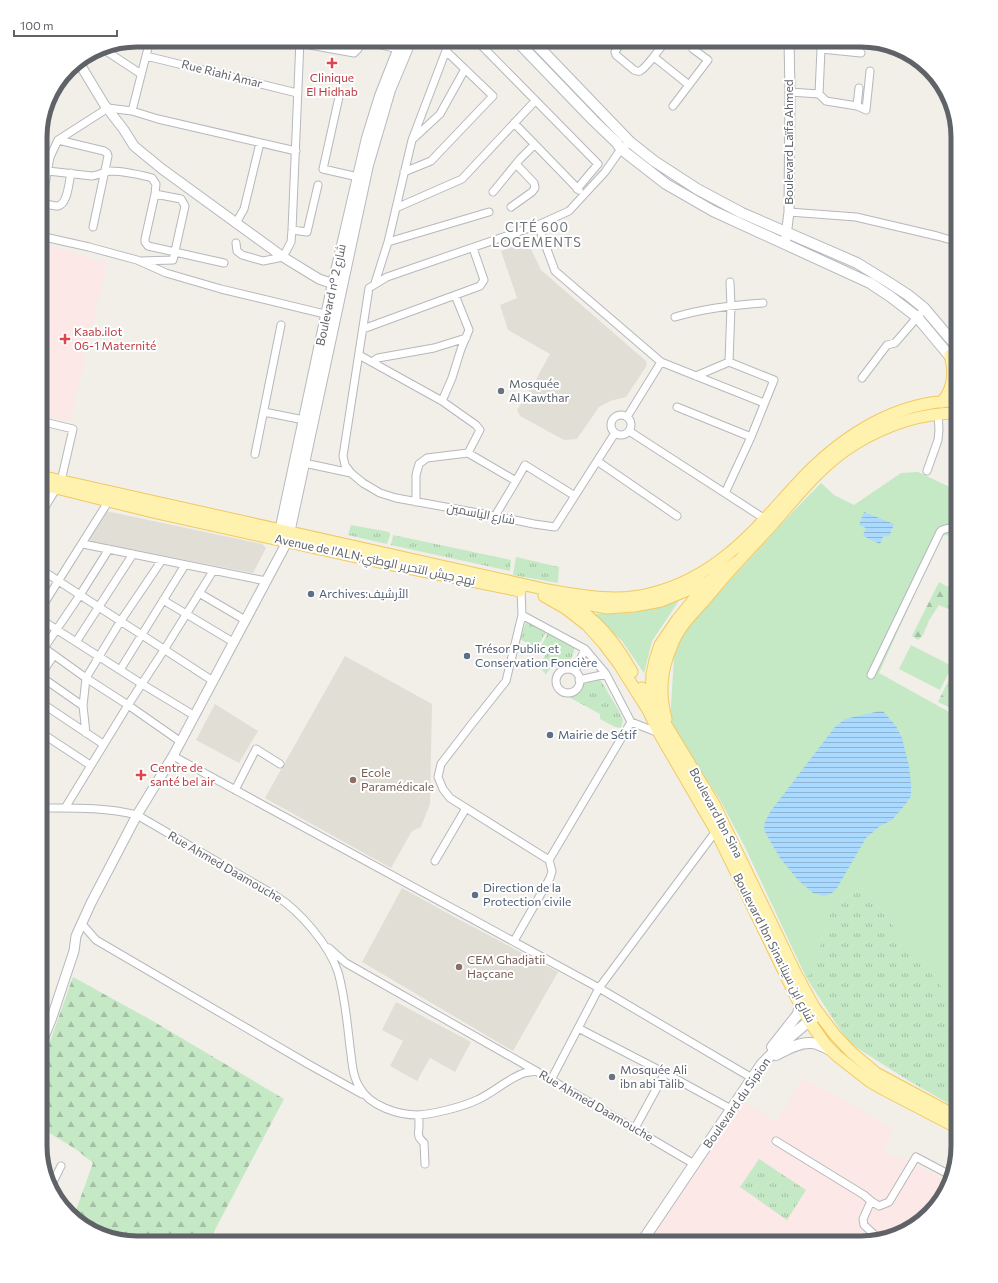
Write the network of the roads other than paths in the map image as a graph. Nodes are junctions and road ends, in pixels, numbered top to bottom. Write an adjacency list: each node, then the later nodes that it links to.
1 (148, 47): 18 (street)
2 (300, 47): 27 (street)
3 (327, 47): 4 (street)
4 (359, 47)
5 (399, 47): 50 (main road, Boulevard n° شارع 2)
6 (407, 47): 80 (main road, Boulevard n° شارع 2)
7 (447, 47): 15 (street)
8 (483, 47): 30 (street)
9 (523, 47): 41 (main road)
10 (539, 47): 38 (main road)
11 (618, 47): 19 (street)
12 (661, 47): 19 (street)
13 (789, 47): 26 (street, Boulevard Laïfa Ahmed)
14 (693, 49): 24 (street)
15 (446, 51): 21 (street); 37 (street)
16 (108, 52): 23 (street)
17 (861, 53): 28 (street)
18 (146, 56): 23 (street); 27 (street, Rue Riahi Amar)
19 (654, 57): 24 (street)
20 (81, 66): 33 (street)
21 (465, 69): 37 (street); 47 (street)
22 (870, 71): 32 (street)
23 (141, 74): 34 (street)
24 (689, 85): 31 (street)
25 (859, 88): 32 (street)
26 (790, 92): 28 (street); 60 (street, Boulevard Laïfa Ahmed)
27 (297, 93): 42 (street)
28 (819, 94): 32 (street)
29 (339, 97): 50 (street)
30 (535, 101): 35 (street); 44 (street)
31 (673, 106)
32 (857, 106)
33 (108, 108): 34 (street); 36 (street); 61 (street)
34 (132, 111): 39 (street)
35 (514, 123): 40 (street); 58 (street)
36 (58, 140): 45 (street); 46 (street)
37 (412, 140): 47 (street)
38 (630, 142): 41 (street); 65 (main road)
39 (260, 143): 42 (street); 61 (street)
40 (534, 145): 43 (street); 52 (street)
41 (621, 149): 48 (street); 70 (main road)
42 (296, 151): 64 (street)
43 (516, 164): 53 (street); 57 (street)
44 (598, 164): 48 (street); 52 (street)
45 (48, 171): 49 (street)
46 (105, 172): 49 (street); 54 (street); 63 (street)
47 (404, 172): 58 (street)
48 (605, 172): 55 (street)
49 (71, 173): 56 (street)
50 (358, 178): 80 (main road, Boulevard n° شارع 2)
51 (318, 185): 64 (street)
52 (577, 189): 55 (street)
53 (493, 192)
54 (155, 194): 72 (street); 72 (street)
55 (585, 195): 62 (street)
56 (47, 207)
57 (511, 207)
58 (396, 208): 68 (street)
59 (489, 212): 68 (street)
60 (789, 212): 65 (street, Boulevard Laïfa Ahmed); 67 (street)
61 (236, 223): 73 (street)
62 (538, 225): 71 (street); 95 (street)
63 (93, 227)
64 (292, 230): 73 (street)
65 (787, 233): 70 (street, Boulevard Laïfa Ahmed); 84 (main road)
66 (47, 238): 74 (street)
67 (951, 240)
68 (388, 242): 79 (street)
69 (236, 243): 73 (street)
70 (785, 244): 87 (main road)
71 (474, 248): 79 (street); 81 (street)
72 (175, 252): 75 (street); 76 (street)
73 (283, 257): 80 (street)
74 (137, 260): 75 (street); 77 (street)
75 (169, 261): 77 (street)
76 (224, 263)
77 (166, 273): 85 (street)
78 (730, 282): 83 (street)
79 (375, 283): 89 (street)
80 (338, 286): 85 (main road, Boulevard n° شارع 2)
81 (456, 295): 89 (street); 90 (street)
82 (763, 304): 83 (street)
83 (731, 306): 86 (street); 96 (street)
84 (924, 308): 87 (street); 91 (main road)
85 (331, 315): 109 (main road, Boulevard n° شارع 2); 117 (main road, Boulevard n° شارع 2)
86 (675, 317)
87 (917, 317): 92 (main road); 98 (street)
88 (281, 325): 105 (street)
89 (363, 329): 93 (street)
90 (466, 338): 94 (street); 100 (street)
91 (951, 348)
92 (951, 349)
93 (359, 355): 94 (street); 119 (street)
94 (372, 362): 100 (street)
95 (661, 362): 97 (street); 108 (street)
96 (729, 362): 97 (street); 103 (street)
97 (696, 376): 103 (street)
98 (862, 378)
99 (951, 384): 102 (main road)
100 (442, 401): 114 (street)
101 (951, 401): 102 (main road)
102 (942, 402): 131 (main road)
103 (764, 403): 113 (street)
104 (677, 407): 113 (street)
105 (264, 412): 109 (street); 115 (street)
106 (951, 413): 107 (main road)
107 (938, 414): 118 (street); 139 (main road)
108 (627, 417): 111 (street); 112 (street)
109 (304, 420): 133 (main road, Boulevard n° شارع 2)
110 (47, 423): 123 (street)
111 (629, 431): 112 (street); 124 (street)
112 (615, 433): 116 (street, شارع الياسمين)
113 (751, 437): 124 (street)
114 (468, 453): 121 (street); 127 (street)
115 (255, 454)
116 (597, 461): 125 (street, شارع الياسمين); 130 (street)
117 (304, 463): 119 (street, شارع الياسمين); 133 (main road, Boulevard n° شارع 2)
118 (927, 471)
119 (350, 473): 127 (street, شارع الياسمين)
120 (47, 479): 123 (main road)
121 (516, 481): 125 (street); 129 (street)
122 (47, 484): 123 (main road, Avenue de l'ALN;نهج جيش التحرير الوطني)
123 (59, 485): 126 (main road, Avenue de l'ALN;نهج جيش التحرير الوطني); 128 (street); 133 (main road)
124 (725, 493): 131 (street)
125 (575, 496): 129 (street, شارع الياسمين)
126 (108, 502): 133 (main road, Avenue de l'ALN;نهج جيش التحرير الوطني); 134 (street)
127 (416, 502): 129 (street, شارع الياسمين)
128 (47, 505)
129 (495, 516)
130 (678, 516)
131 (765, 519): 137 (main road)
132 (951, 527): 173 (street)
133 (284, 535): 144 (street, Boulevard n° شارع 2); 146 (main road, Avenue de l'ALN;نهج جيش التحرير الوطني); 148 (main road, Avenue de l'ALN;نهج جيش التحرير الوطني)
134 (83, 544): 135 (street); 143 (street)
135 (109, 549): 136 (street); 149 (street)
136 (133, 554): 138 (street); 153 (street)
137 (728, 555): 145 (main road, Boulevard Ibn Sina); 148 (main road, Avenue de l'ALN;نهج جيش التحرير الوطني)
138 (162, 560): 140 (street); 157 (street)
139 (738, 561): 145 (main road); 187 (main road)
140 (185, 565): 141 (street); 151 (street)
141 (213, 571): 144 (street); 147 (street)
142 (47, 573): 143 (street)
143 (59, 581): 149 (street); 150 (street)
144 (266, 581): 156 (street)
145 (708, 582): 152 (main road); 179 (main road, Boulevard Ibn Sina)
146 (521, 591): 148 (main road, Avenue de l'ALN;نهج جيش التحرير الوطني); 155 (street)
147 (199, 593): 154 (street); 156 (street)
148 (546, 593): 152 (main road, Boulevard Ibn Sina); 186 (main road)
149 (80, 596): 153 (street); 159 (street)
150 (47, 599)
151 (163, 600): 154 (street); 160 (street)
152 (564, 600): 179 (main road, Boulevard Ibn Sina)
153 (99, 607): 157 (street); 162 (street)
154 (186, 614): 163 (street); 166 (street)
155 (522, 615): 164 (street); 197 (street)
156 (245, 620): 163 (street)
157 (120, 622): 160 (street); 168 (street)
158 (47, 623): 159 (street)
159 (56, 629): 161 (street); 162 (street)
160 (141, 635): 166 (street); 170 (street)
161 (47, 640)
162 (76, 642): 168 (street)
163 (233, 642): 177 (street)
164 (585, 649): 171 (street); 172 (street)
165 (47, 650): 167 (street)
166 (164, 650): 177 (street); 178 (street)
167 (54, 655): 169 (street); 174 (street)
168 (98, 656): 170 (street); 174 (street)
169 (47, 666)
170 (120, 670): 178 (street)
171 (575, 671): 175 (street); 175 (street)
172 (606, 674): 175 (street); 184 (street)
173 (871, 675)
174 (86, 678): 180 (street); 181 (street)
175 (580, 680)
176 (47, 681): 181 (street)
177 (213, 681): 183 (street)
178 (142, 684): 180 (street); 183 (street)
179 (651, 700): 186 (main road, Boulevard Ibn Sina); 187 (main road, Boulevard Ibn Sina)
180 (128, 705): 189 (street); 190 (street)
181 (83, 706): 185 (street)
182 (47, 707): 185 (street)
183 (195, 716): 189 (street)
184 (631, 722): 186 (street); 200 (street)
185 (86, 733): 190 (street)
186 (659, 733): 187 (street); 199 (main road, Boulevard Ibn Sina:شارع ابن سينا)
187 (671, 733): 207 (main road, Boulevard Ibn Sina)
188 (47, 737): 193 (street)
189 (181, 742): 191 (street)
190 (104, 744): 193 (street)
191 (173, 756): 194 (street); 198 (street)
192 (280, 764): 194 (street)
193 (90, 765): 196 (street)
194 (235, 790): 203 (street)
195 (47, 808): 196 (street)
196 (65, 808): 198 (street)
197 (466, 808): 200 (street); 201 (street)
198 (137, 815): 202 (street); 204 (street, Rue Ahmed Daamouche)
199 (716, 831): 205 (street); 206 (main road, Boulevard Ibn Sina:شارع ابن سينا)
200 (549, 860): 203 (street)
201 (435, 861)
202 (82, 924): 209 (street); 219 (street)
203 (514, 941): 205 (street)
204 (324, 944): 215 (street); 219 (street, Rue Ahmed Daamouche)
205 (600, 988): 211 (street); 217 (street)
206 (800, 1004): 210 (main road, Boulevard Ibn Sina:شارع ابن سينا); 214 (main road)
207 (819, 1014): 210 (main road, Boulevard du Sipion); 221 (main road, Boulevard Ibn Sina)
208 (47, 1019): 209 (street)
209 (51, 1020): 212 (street)
210 (810, 1021): 213 (main road, Boulevard Ibn Sina:شارع ابن سينا); 214 (main road, Boulevard du Sipion)
211 (578, 1028): 216 (street); 218 (street)
212 (47, 1030)
213 (833, 1052): 214 (main road); 223 (main road, Boulevard Ibn Sina:شارع ابن سينا)
214 (761, 1064): 217 (main road, Boulevard du Sipion)
215 (536, 1071): 218 (street, Rue Ahmed Daamouche); 222 (street, Rue Ahmed Daamouche)
216 (665, 1073): 220 (street); 224 (street)
217 (752, 1078): 220 (main road, Boulevard du Sipion)
218 (551, 1080): 224 (street, Rue Ahmed Daamouche)
219 (366, 1096): 222 (street, Rue Ahmed Daamouche)
220 (731, 1109): 227 (main road, Boulevard du Sipion)
221 (951, 1113)
222 (418, 1115): 226 (street)
223 (951, 1124)
224 (635, 1128): 227 (street, Rue Ahmed Daamouche)
225 (776, 1141): 231 (street)
226 (425, 1164)
227 (694, 1164): 233 (main road, Boulevard du Sipion)
228 (61, 1166): 230 (street)
229 (947, 1173): 231 (street)
230 (54, 1180)
231 (871, 1201): 232 (street)
232 (874, 1235)
233 (646, 1236)

